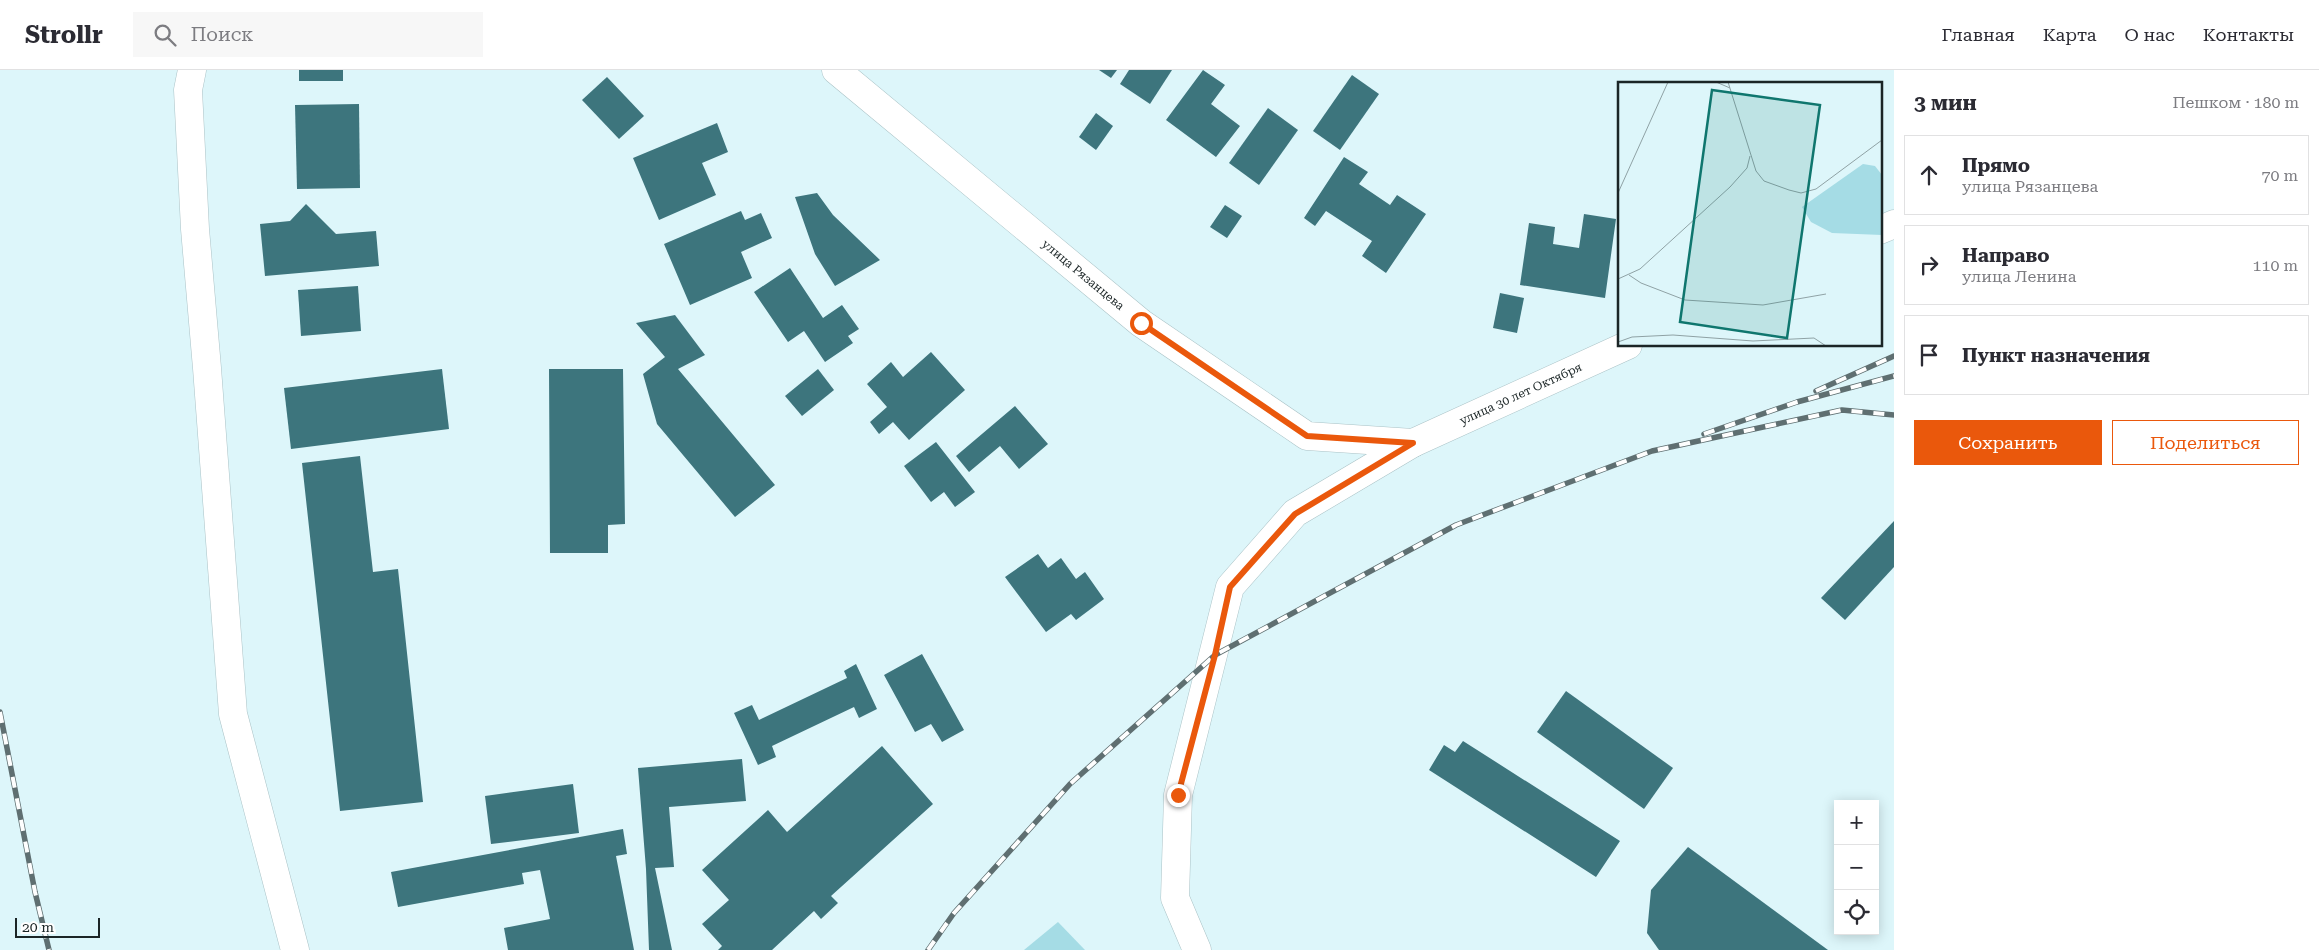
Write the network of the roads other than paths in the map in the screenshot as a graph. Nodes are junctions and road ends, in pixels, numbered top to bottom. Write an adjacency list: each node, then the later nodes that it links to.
1 (192, 70): 7 (street)
2 (836, 70): 6 (street, улица Рязанцева)
3 (1894, 224): 4 (street)
4 (1882, 229)
5 (1626, 346): 6 (street, улица 30 лет Октября)
6 (1413, 443): 8 (street, улица 30 лет Октября)
7 (294, 950)
8 (1197, 950)

